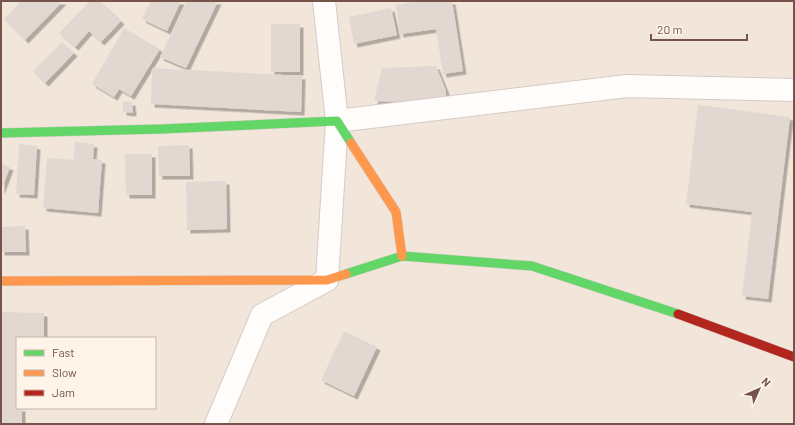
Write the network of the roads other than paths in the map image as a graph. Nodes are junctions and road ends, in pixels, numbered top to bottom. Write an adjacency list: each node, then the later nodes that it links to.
1 (324, 1): 3 (street)
2 (794, 90): 3 (street)
3 (337, 121): 4 (street); 5 (street); 6 (street)
4 (1, 133)
5 (402, 256): 6 (street); 8 (street)
6 (327, 280): 7 (street); 9 (street)
7 (1, 281)
8 (794, 357)
9 (216, 424)

